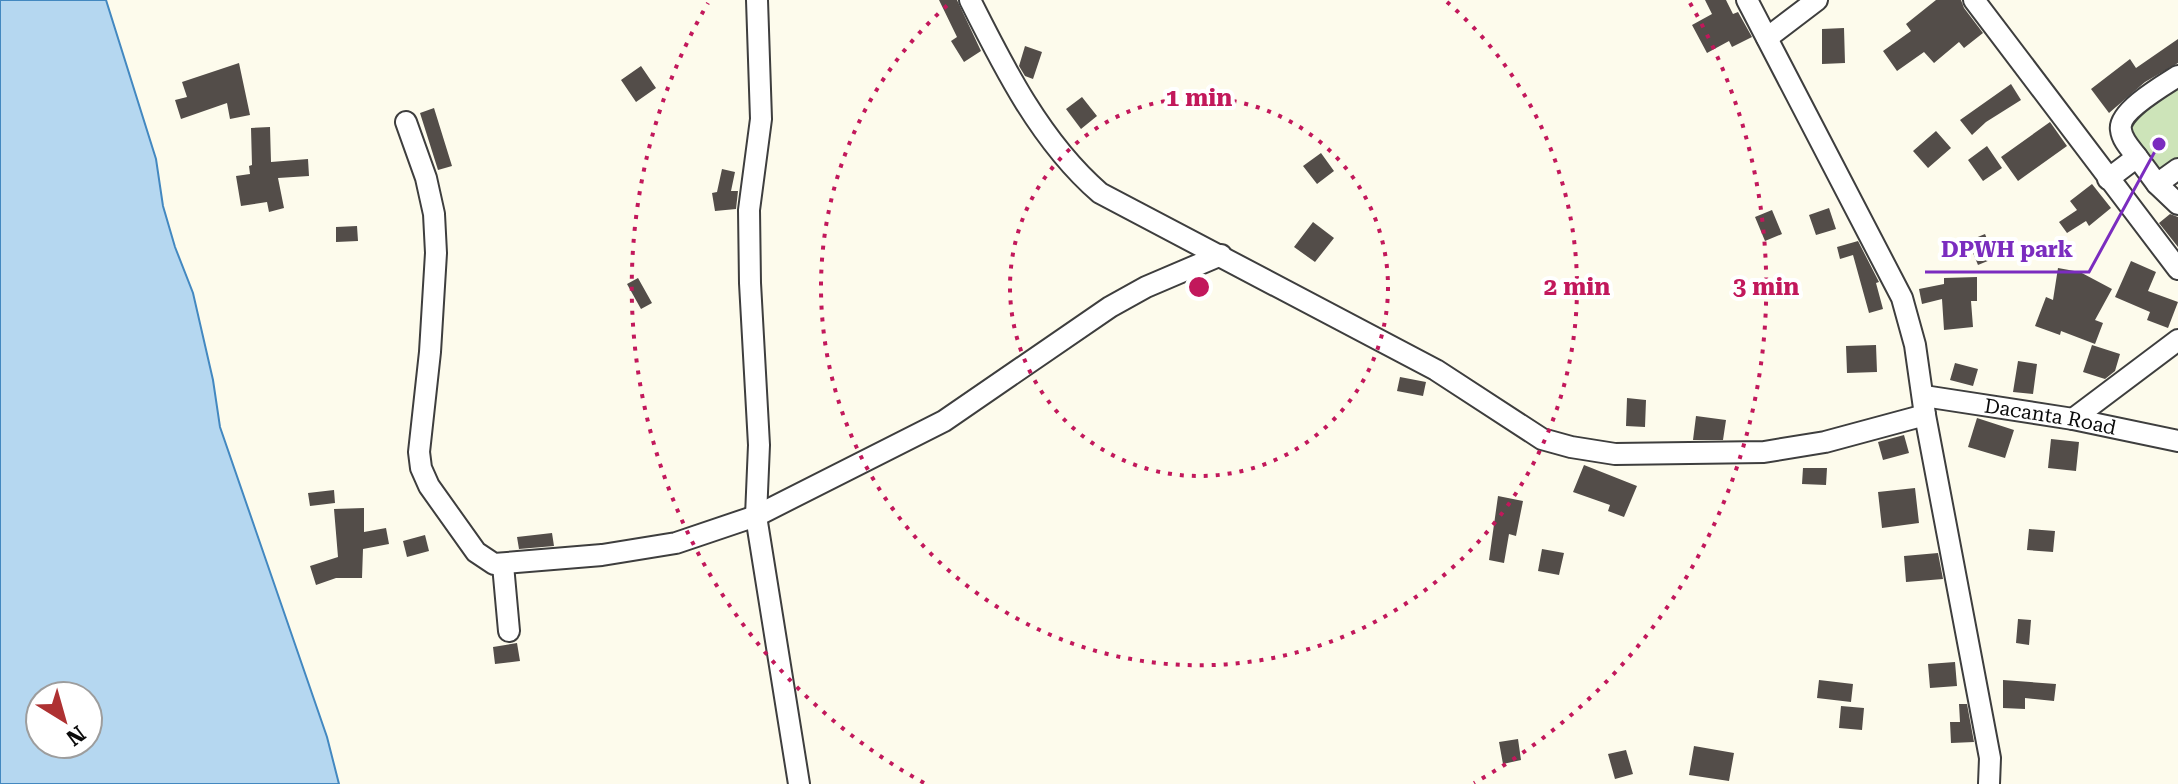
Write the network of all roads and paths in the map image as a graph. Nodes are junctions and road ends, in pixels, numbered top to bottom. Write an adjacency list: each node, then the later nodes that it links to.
1 (757, 0): 20 (street)
2 (970, 0): 14 (street)
3 (1747, 0): 6 (street)
4 (1817, 0): 6 (street)
5 (1974, 0): 11 (street)
6 (1767, 38): 17 (street)
7 (2178, 76): 9 (street)
8 (406, 122): 21 (street)
9 (2137, 157): 11 (street); 12 (street)
10 (2178, 169): 12 (street)
11 (2108, 179): 15 (street)
12 (2157, 184): 13 (street)
13 (2178, 204)
14 (1221, 255): 17 (street); 20 (street)
15 (2178, 269)
16 (2178, 340): 18 (street)
17 (1924, 405): 18 (street, Dacanta Road); 24 (street)
18 (2073, 419): 19 (street, Dacanta Road)
19 (2178, 441)
20 (756, 516): 21 (street); 23 (street)
21 (503, 565): 22 (street)
22 (509, 631)
23 (799, 784)
24 (1989, 784)

